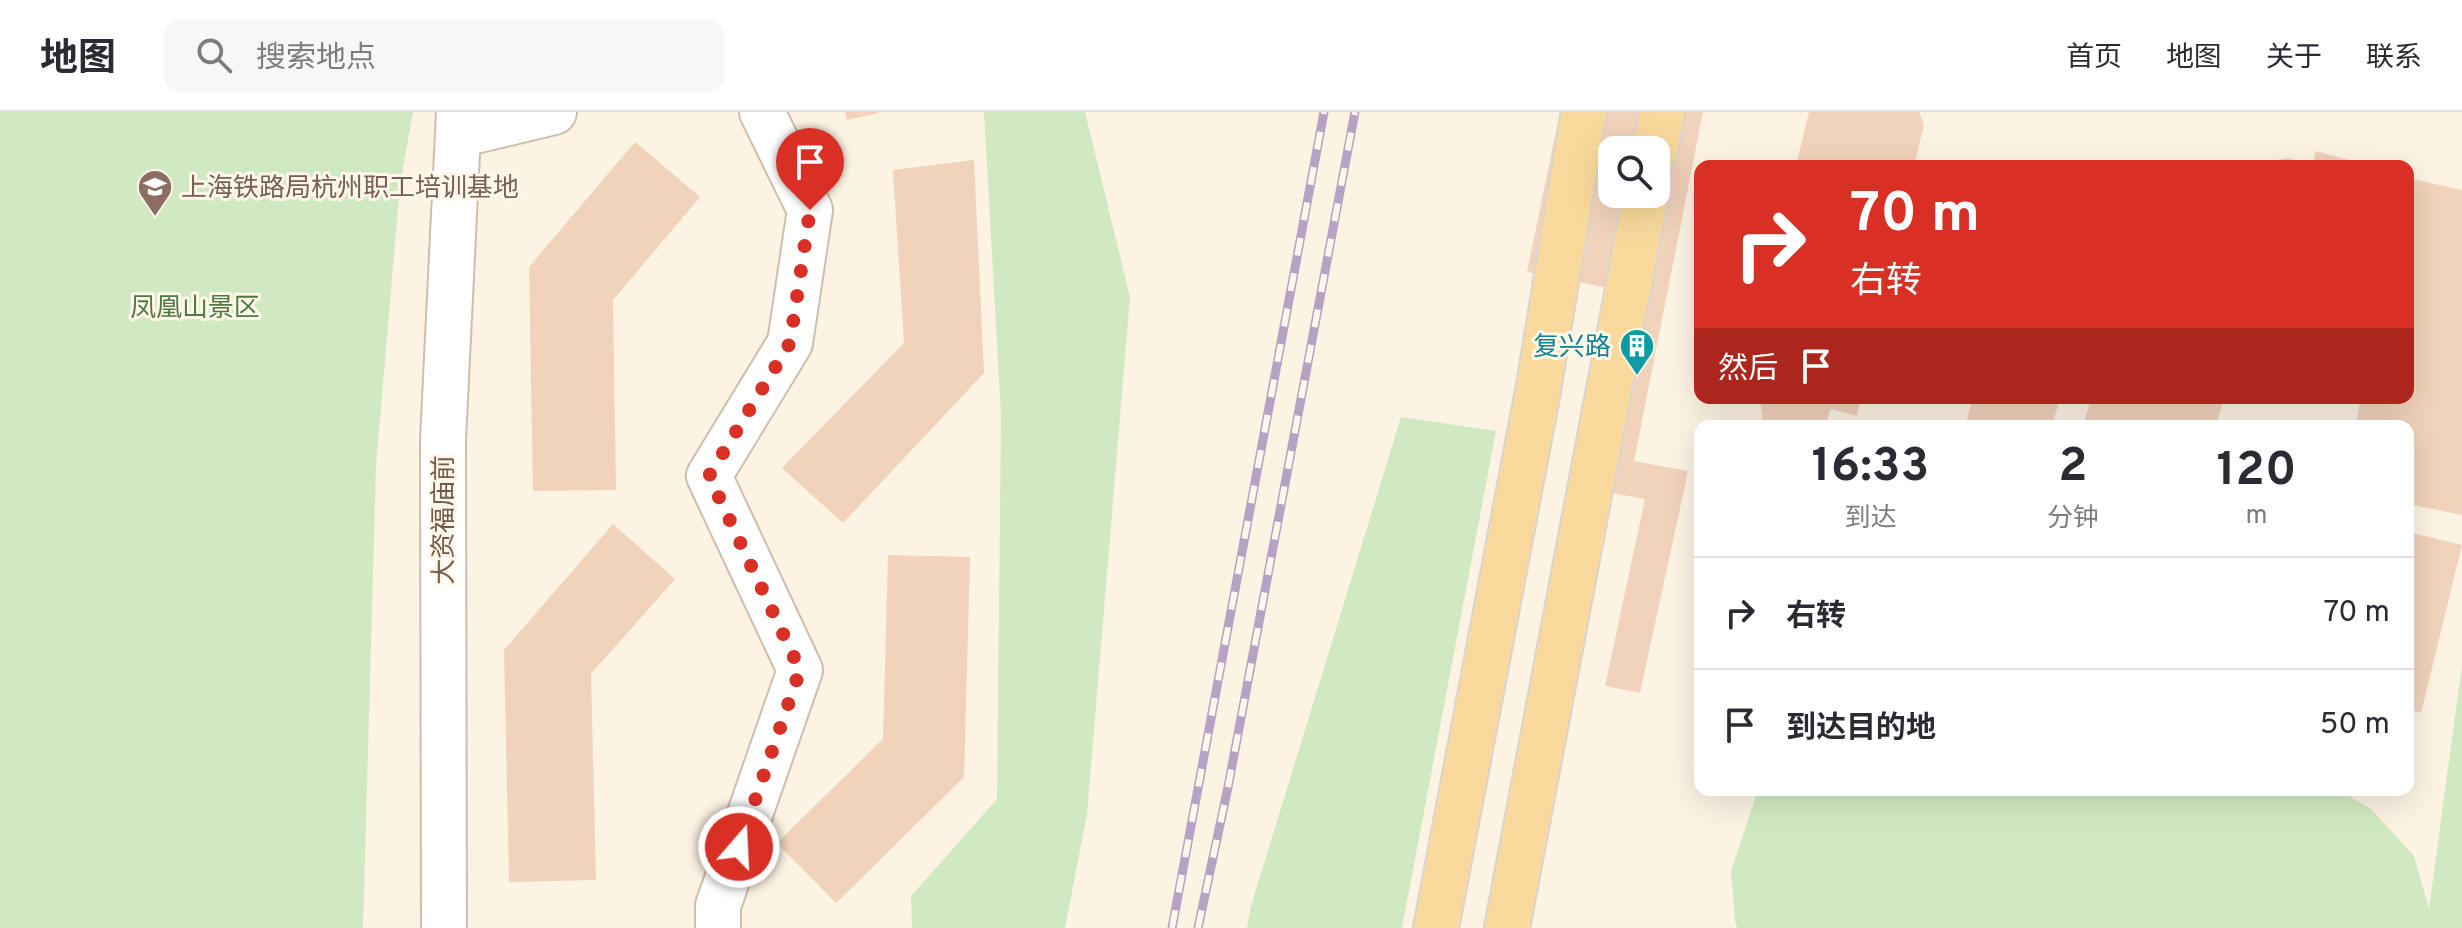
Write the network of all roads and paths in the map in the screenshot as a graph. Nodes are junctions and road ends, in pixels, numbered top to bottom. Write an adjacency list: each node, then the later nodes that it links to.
1 (554, 112): 5 (street)
2 (762, 112): 9 (street)
3 (1584, 112): 10 (main road)
4 (1662, 112): 6 (main road)
5 (459, 124): 8 (street, 大资福庙前)
6 (1658, 136)
7 (1643, 208): 11 (main road)
8 (444, 928)
9 (718, 928)
10 (1436, 928)
11 (1507, 928)

